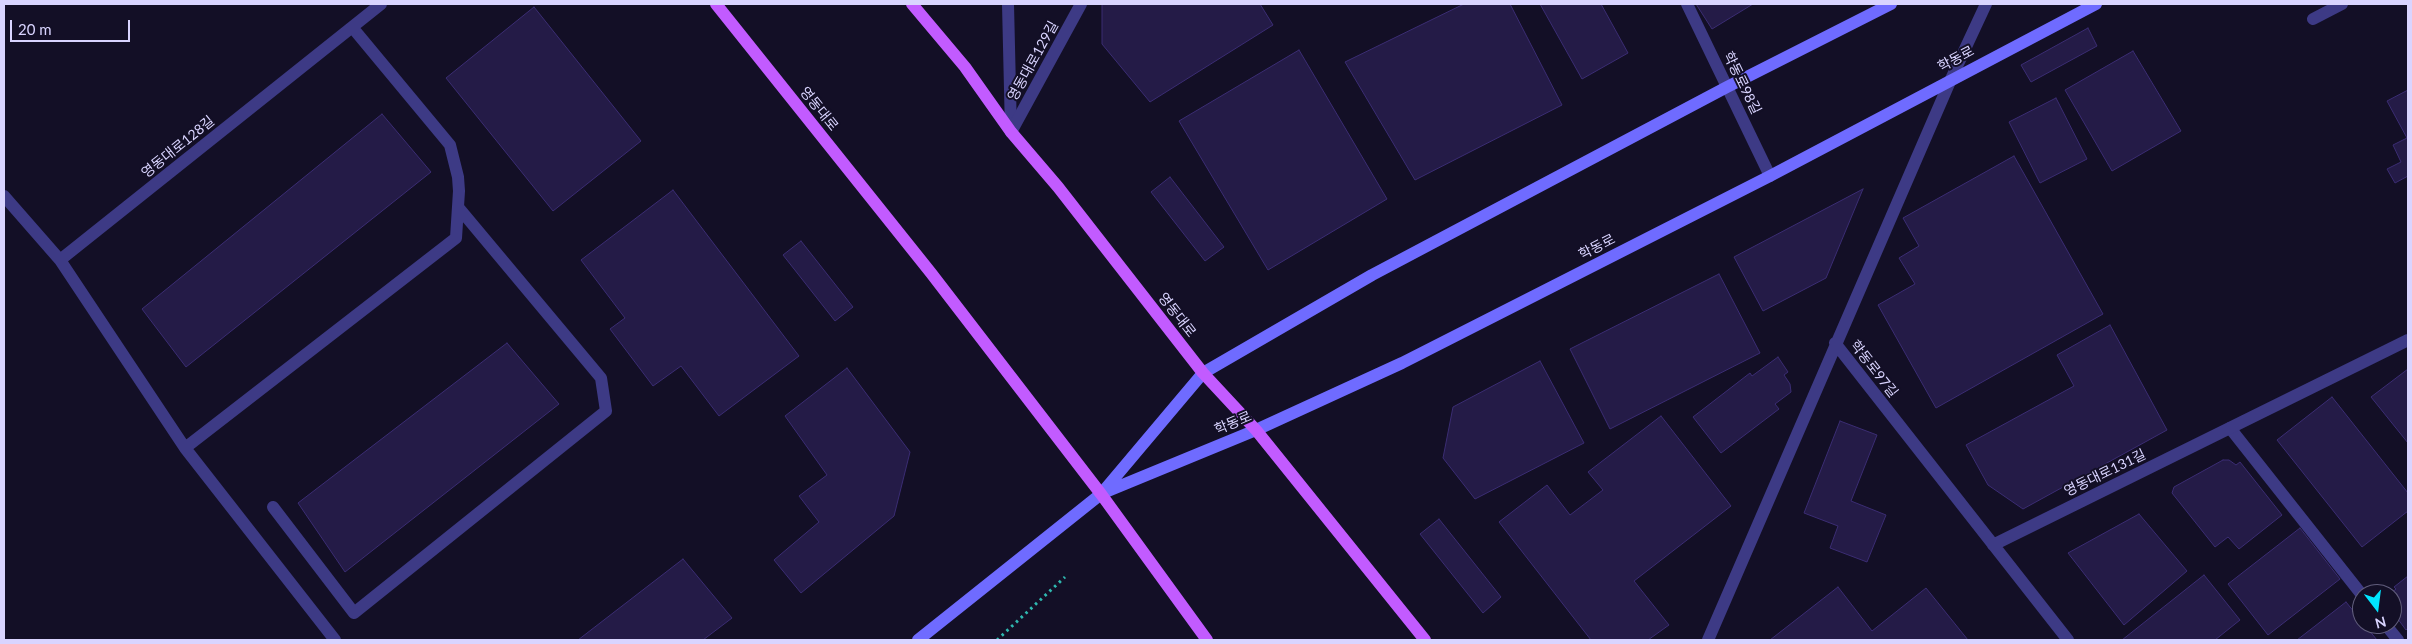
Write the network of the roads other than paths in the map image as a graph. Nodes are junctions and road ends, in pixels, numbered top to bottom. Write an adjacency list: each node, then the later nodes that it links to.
1 (381, 4): 12 (street, 영동대로128길)
2 (716, 4): 26 (main road, 영동대로)
3 (912, 4): 15 (main road, 영동대로)
4 (1008, 4): 15 (street)
5 (1082, 4): 15 (street, 영동대로129길)
6 (1687, 4): 14 (street, 학동로98길)
7 (1891, 4): 14 (main road, 학동로)
8 (1986, 4): 13 (street, 학동로97길)
9 (2096, 4): 13 (main road, 학동로)
10 (2342, 4): 11 (street)
11 (2313, 19)
12 (352, 27): 18 (street); 19 (street, 영동대로128길)
13 (1951, 79): 16 (main road, 학동로); 21 (street, 학동로97길)
14 (1727, 86): 16 (street, 학동로98길); 22 (main road, 학동로)
15 (1011, 132): 22 (main road, 영동대로)
16 (1770, 176): 24 (main road, 학동로)
17 (4, 196): 19 (street)
18 (458, 206): 25 (street); 27 (street)
19 (60, 260): 25 (street)
20 (2408, 340): 23 (street, 영동대로131길)
21 (1835, 344): 28 (street, 학동로97길); 34 (street)
22 (1203, 373): 24 (main road, 영동대로); 26 (main road, 학동로)
23 (2230, 428): 28 (street, 영동대로131길); 29 (street)
24 (1256, 430): 26 (main road, 학동로); 33 (main road, 영동대로)
25 (185, 448): 30 (street)
26 (1100, 494): 31 (main road, 학동로); 32 (main road, 영동대로)
27 (273, 507)
28 (1993, 545): 35 (street, 학동로97길)
29 (2353, 584)
30 (335, 640)
31 (918, 640)
32 (1207, 640)
33 (1425, 640)
34 (1708, 640)
35 (2068, 640)

